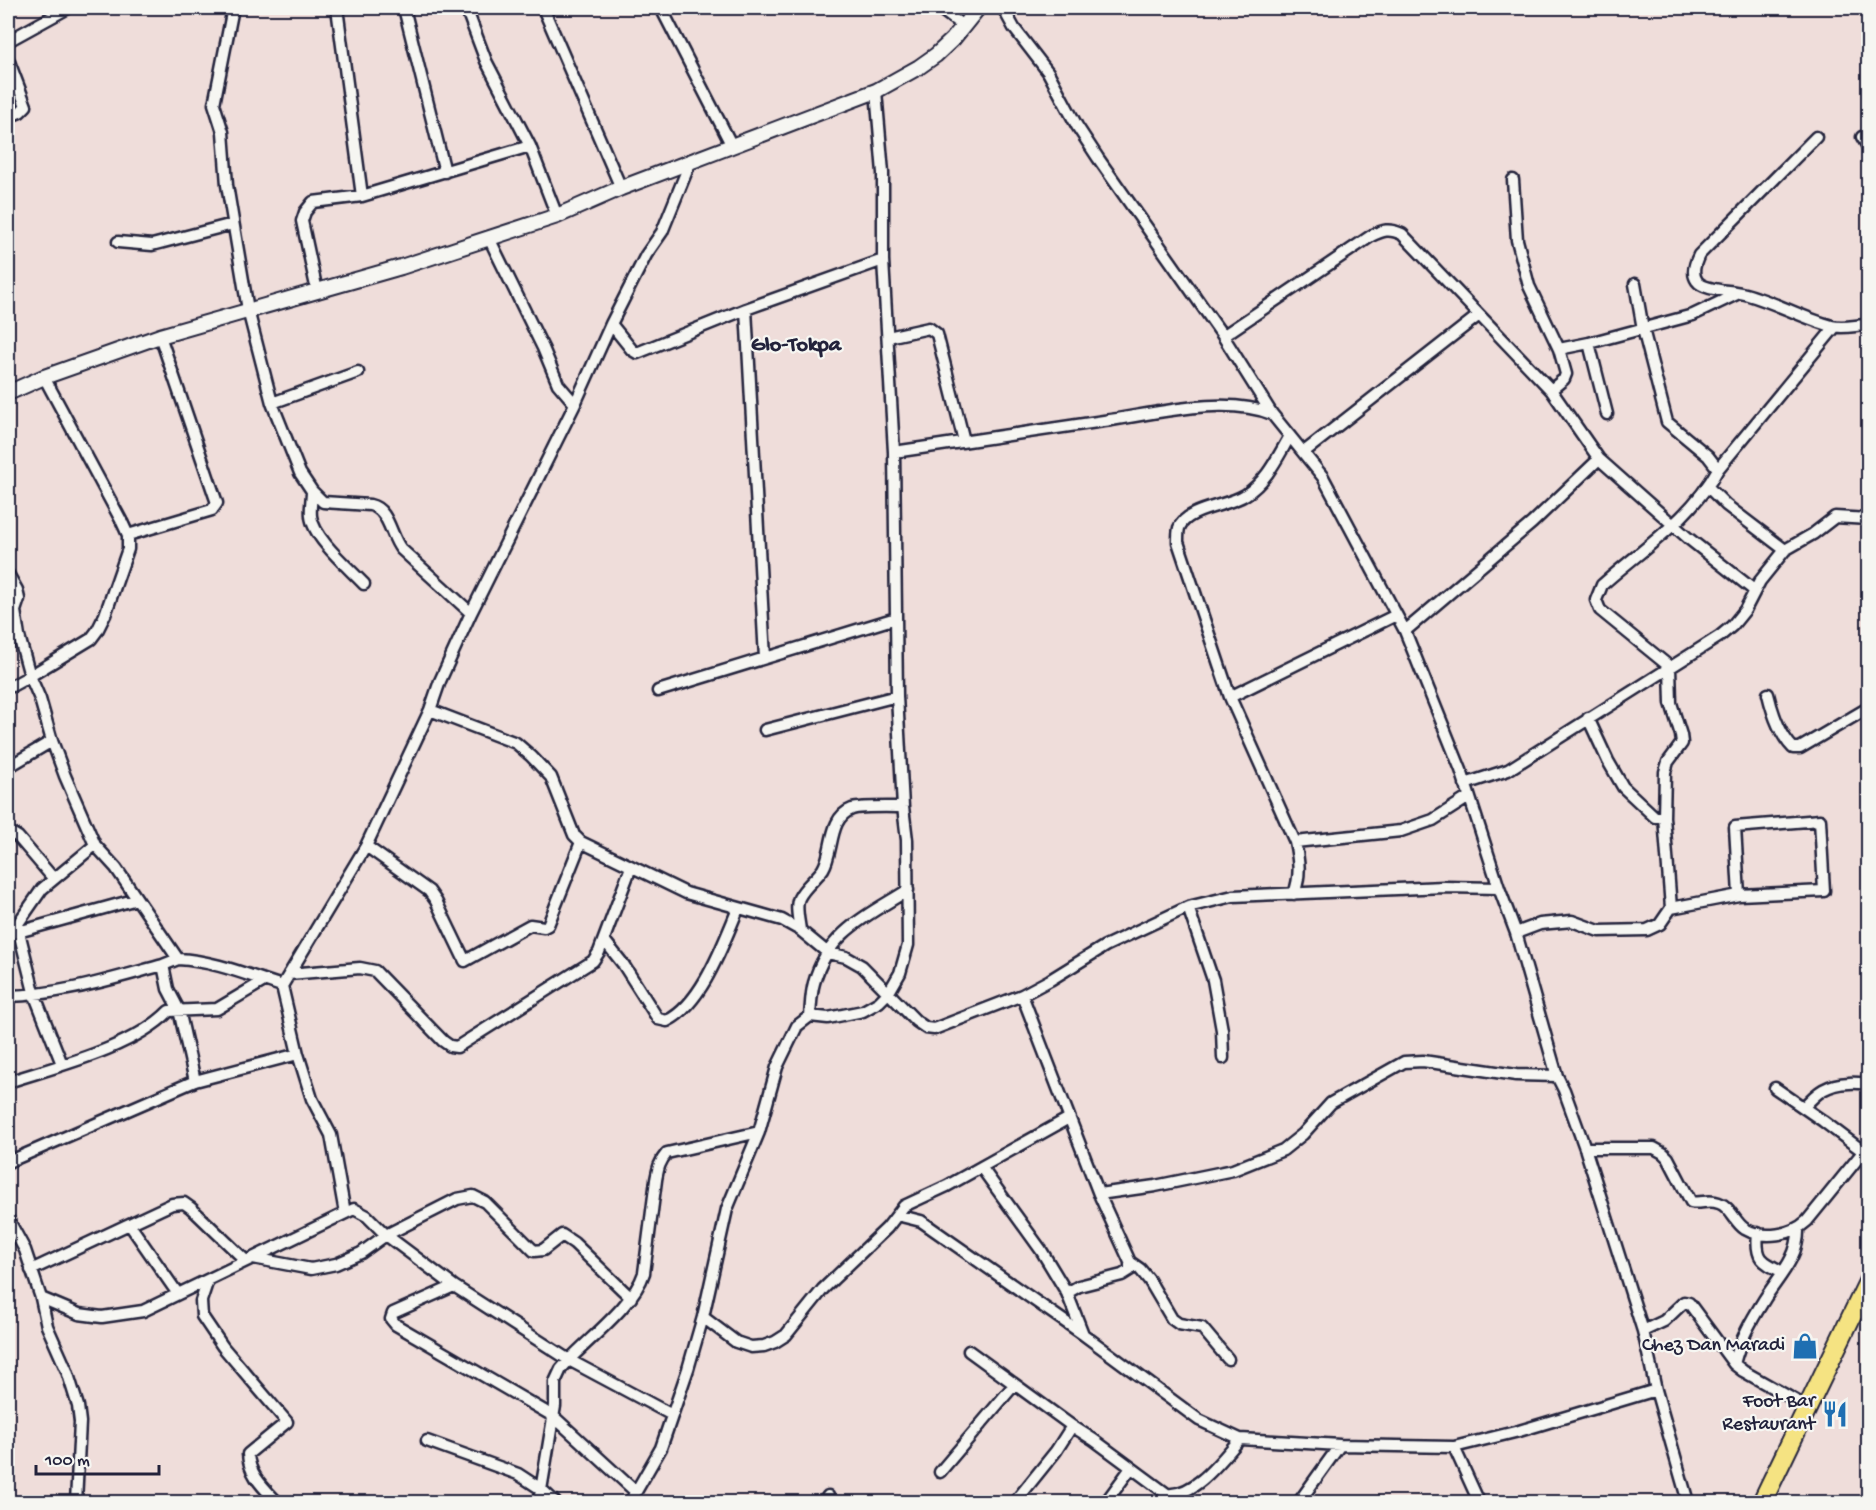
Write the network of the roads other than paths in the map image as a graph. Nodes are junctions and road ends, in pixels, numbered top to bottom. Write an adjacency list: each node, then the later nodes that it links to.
1 (68, 8): 12 (street)
2 (233, 8): 25 (street)
3 (337, 8): 23 (street)
4 (404, 8): 20 (street)
5 (466, 8): 17 (street)
6 (543, 8): 22 (street)
7 (661, 8): 18 (street)
8 (939, 8): 11 (street)
9 (978, 8): 11 (main road)
10 (1003, 8): 40 (street)
11 (963, 26): 14 (main road)
12 (8, 41)
13 (8, 59): 15 (street)
14 (876, 92): 18 (main road); 28 (street)
15 (8, 117)
16 (1816, 137): 31 (street)
17 (530, 146): 20 (street); 24 (street)
18 (732, 146): 19 (main road)
19 (690, 163): 22 (main road); 35 (street)
20 (445, 172): 23 (street)
21 (1513, 180): 43 (street)
22 (621, 188): 24 (main road)
23 (362, 196): 30 (street)
24 (557, 216): 26 (main road)
25 (233, 224): 27 (street); 33 (street)
26 (489, 238): 30 (main road); 49 (street)
27 (118, 242)
28 (884, 260): 32 (street); 41 (street)
29 (1635, 284): 38 (street)
30 (317, 291): 33 (main road)
31 (1740, 292): 37 (street); 38 (street)
32 (746, 309): 35 (street); 72 (street)
33 (248, 310): 39 (main road); 48 (street)
34 (1479, 315): 40 (street); 46 (street); 55 (street)
35 (611, 324): 49 (street)
36 (1869, 325): 37 (street)
37 (1835, 327): 57 (street)
38 (1643, 329): 42 (street); 57 (street)
39 (160, 336): 45 (main road); 62 (street)
40 (1223, 336): 50 (street)
41 (888, 337): 53 (street); 54 (street)
42 (1589, 343): 43 (street); 51 (street)
43 (1559, 349): 46 (street)
44 (358, 372): 48 (street)
45 (44, 377): 47 (main road); 62 (street)
46 (1551, 390): 56 (street)
47 (8, 393)
48 (272, 403): 59 (street)
49 (575, 404): 68 (street)
50 (1272, 414): 52 (street); 53 (street)
51 (1607, 414)
52 (1290, 436): 55 (street); 79 (street)
53 (964, 441): 54 (street)
54 (894, 452): 70 (street)
55 (1304, 452): 69 (street)
56 (1599, 459): 61 (street); 71 (street)
57 (1718, 469): 58 (street)
58 (1708, 487): 61 (street); 63 (street)
59 (312, 491): 65 (street); 68 (street)
60 (1869, 519): 63 (street)
61 (1674, 525): 66 (street); 73 (street)
62 (128, 535): 74 (street)
63 (1785, 550): 66 (street)
64 (8, 574): 67 (street)
65 (364, 584)
66 (1755, 591): 73 (street)
67 (11, 611): 74 (street)
68 (471, 614): 81 (street)
69 (1396, 615): 71 (street); 79 (street)
70 (896, 618): 72 (street); 78 (street)
71 (1405, 632): 86 (street)
72 (765, 658): 76 (street)
73 (1670, 667): 82 (street); 89 (street)
74 (30, 676): 75 (street); 84 (street)
75 (8, 688)
76 (658, 691)
77 (1768, 693): 80 (street)
78 (897, 696): 83 (street); 88 (street)
79 (1230, 697): 92 (street)
80 (1869, 708)
81 (430, 710): 91 (street); 94 (street)
82 (1588, 718): 86 (street); 89 (street)
83 (765, 730)
84 (52, 741): 85 (street); 93 (street)
85 (8, 767)
86 (1465, 784): 87 (street)
87 (1468, 796): 92 (street); 97 (street)
88 (903, 807): 98 (street); 106 (street)
89 (1664, 818): 103 (street)
90 (8, 834): 96 (street)
91 (581, 842): 94 (street); 95 (street)
92 (1295, 842): 99 (street)
93 (95, 845): 96 (street); 101 (street)
94 (366, 846): 113 (street)
95 (631, 867): 104 (street); 109 (street)
96 (53, 878): 105 (street)
97 (1499, 888): 99 (street); 107 (street)
98 (908, 890): 110 (street); 116 (street)
99 (1293, 894): 102 (street)
100 (1739, 895): 100 (street); 103 (street)
101 (137, 898): 105 (street); 111 (street)
102 (1188, 907): 117 (street); 123 (street)
103 (1671, 908): 107 (street)
104 (738, 909): 106 (street); 109 (street)
105 (18, 928): 108 (street); 119 (street)
106 (801, 930): 110 (street)
107 (1516, 933): 125 (street)
108 (8, 938)
109 (604, 940): 113 (street)
110 (828, 953): 116 (street); 121 (street)
111 (178, 959): 112 (street); 114 (street)
112 (163, 965): 119 (street); 120 (street)
113 (289, 974): 115 (street)
114 (264, 981): 115 (street); 120 (street)
115 (282, 986): 122 (street)
116 (889, 992): 117 (street); 121 (street)
117 (1022, 995): 131 (street)
118 (8, 996): 119 (street)
119 (35, 996): 124 (street)
120 (179, 1010): 124 (street); 126 (street)
121 (810, 1016): 132 (street)
122 (298, 1054): 126 (street); 139 (street)
123 (1223, 1058)
124 (62, 1064): 127 (street)
125 (1557, 1076): 133 (street); 137 (street)
126 (195, 1081): 135 (street)
127 (8, 1082)
128 (1869, 1083): 130 (street)
129 (1775, 1088): 130 (street)
130 (1804, 1107): 134 (street)
131 (1069, 1118): 136 (street); 137 (street)
132 (759, 1132): 157 (street); 159 (street)
133 (1585, 1148): 145 (street); 160 (street)
134 (1866, 1154): 144 (street)
135 (8, 1162)
136 (981, 1167): 138 (street); 154 (street)
137 (1099, 1194): 148 (street)
138 (915, 1200): 140 (street); 142 (street)
139 (345, 1213): 146 (street); 147 (street)
140 (897, 1215): 142 (street); 159 (street)
141 (8, 1219): 149 (street)
142 (921, 1221): 161 (street)
143 (130, 1225): 147 (street); 149 (street); 155 (street)
144 (1798, 1229): 145 (street); 150 (street)
145 (1758, 1233): 150 (street)
146 (386, 1235): 147 (street); 153 (street); 157 (street)
147 (250, 1260): 151 (street)
148 (1130, 1262): 154 (street); 163 (street)
149 (31, 1270): 156 (street)
150 (1784, 1272): 165 (street)
151 (208, 1280): 155 (street); 182 (street)
152 (1869, 1282): 158 (highway)
153 (454, 1286): 164 (street); 170 (street)
154 (1067, 1293): 161 (street)
155 (178, 1294): 156 (street)
156 (41, 1298): 181 (street)
157 (631, 1298): 164 (street)
158 (1862, 1312): 168 (highway)
159 (703, 1317): 169 (street)
160 (1643, 1331): 165 (street); 167 (street)
161 (1084, 1335): 172 (street)
162 (969, 1351): 166 (street)
163 (1228, 1359)
164 (569, 1360): 169 (street); 170 (street)
165 (1734, 1364): 168 (street)
166 (1014, 1385): 171 (street); 177 (street)
167 (1656, 1390): 175 (street); 191 (street)
168 (1807, 1407): 192 (highway)
169 (672, 1415): 180 (street)
170 (553, 1416): 179 (street); 180 (street)
171 (1072, 1426): 176 (street); 186 (street)
172 (1240, 1439): 174 (street); 178 (street)
173 (427, 1441): 179 (street)
174 (1340, 1445): 175 (street); 189 (street)
175 (1454, 1447): 190 (street)
176 (1131, 1468): 178 (street); 187 (street)
177 (940, 1472)
178 (1190, 1488): 188 (street)
179 (541, 1490): 183 (street); 184 (street)
180 (636, 1492): 185 (street)
181 (76, 1503)
182 (277, 1503)
183 (539, 1503)
184 (555, 1503)
185 (630, 1503)
186 (1015, 1503)
187 (1106, 1503)
188 (1186, 1503)
189 (1299, 1503)
190 (1479, 1503)
191 (1688, 1503)
192 (1762, 1503)

